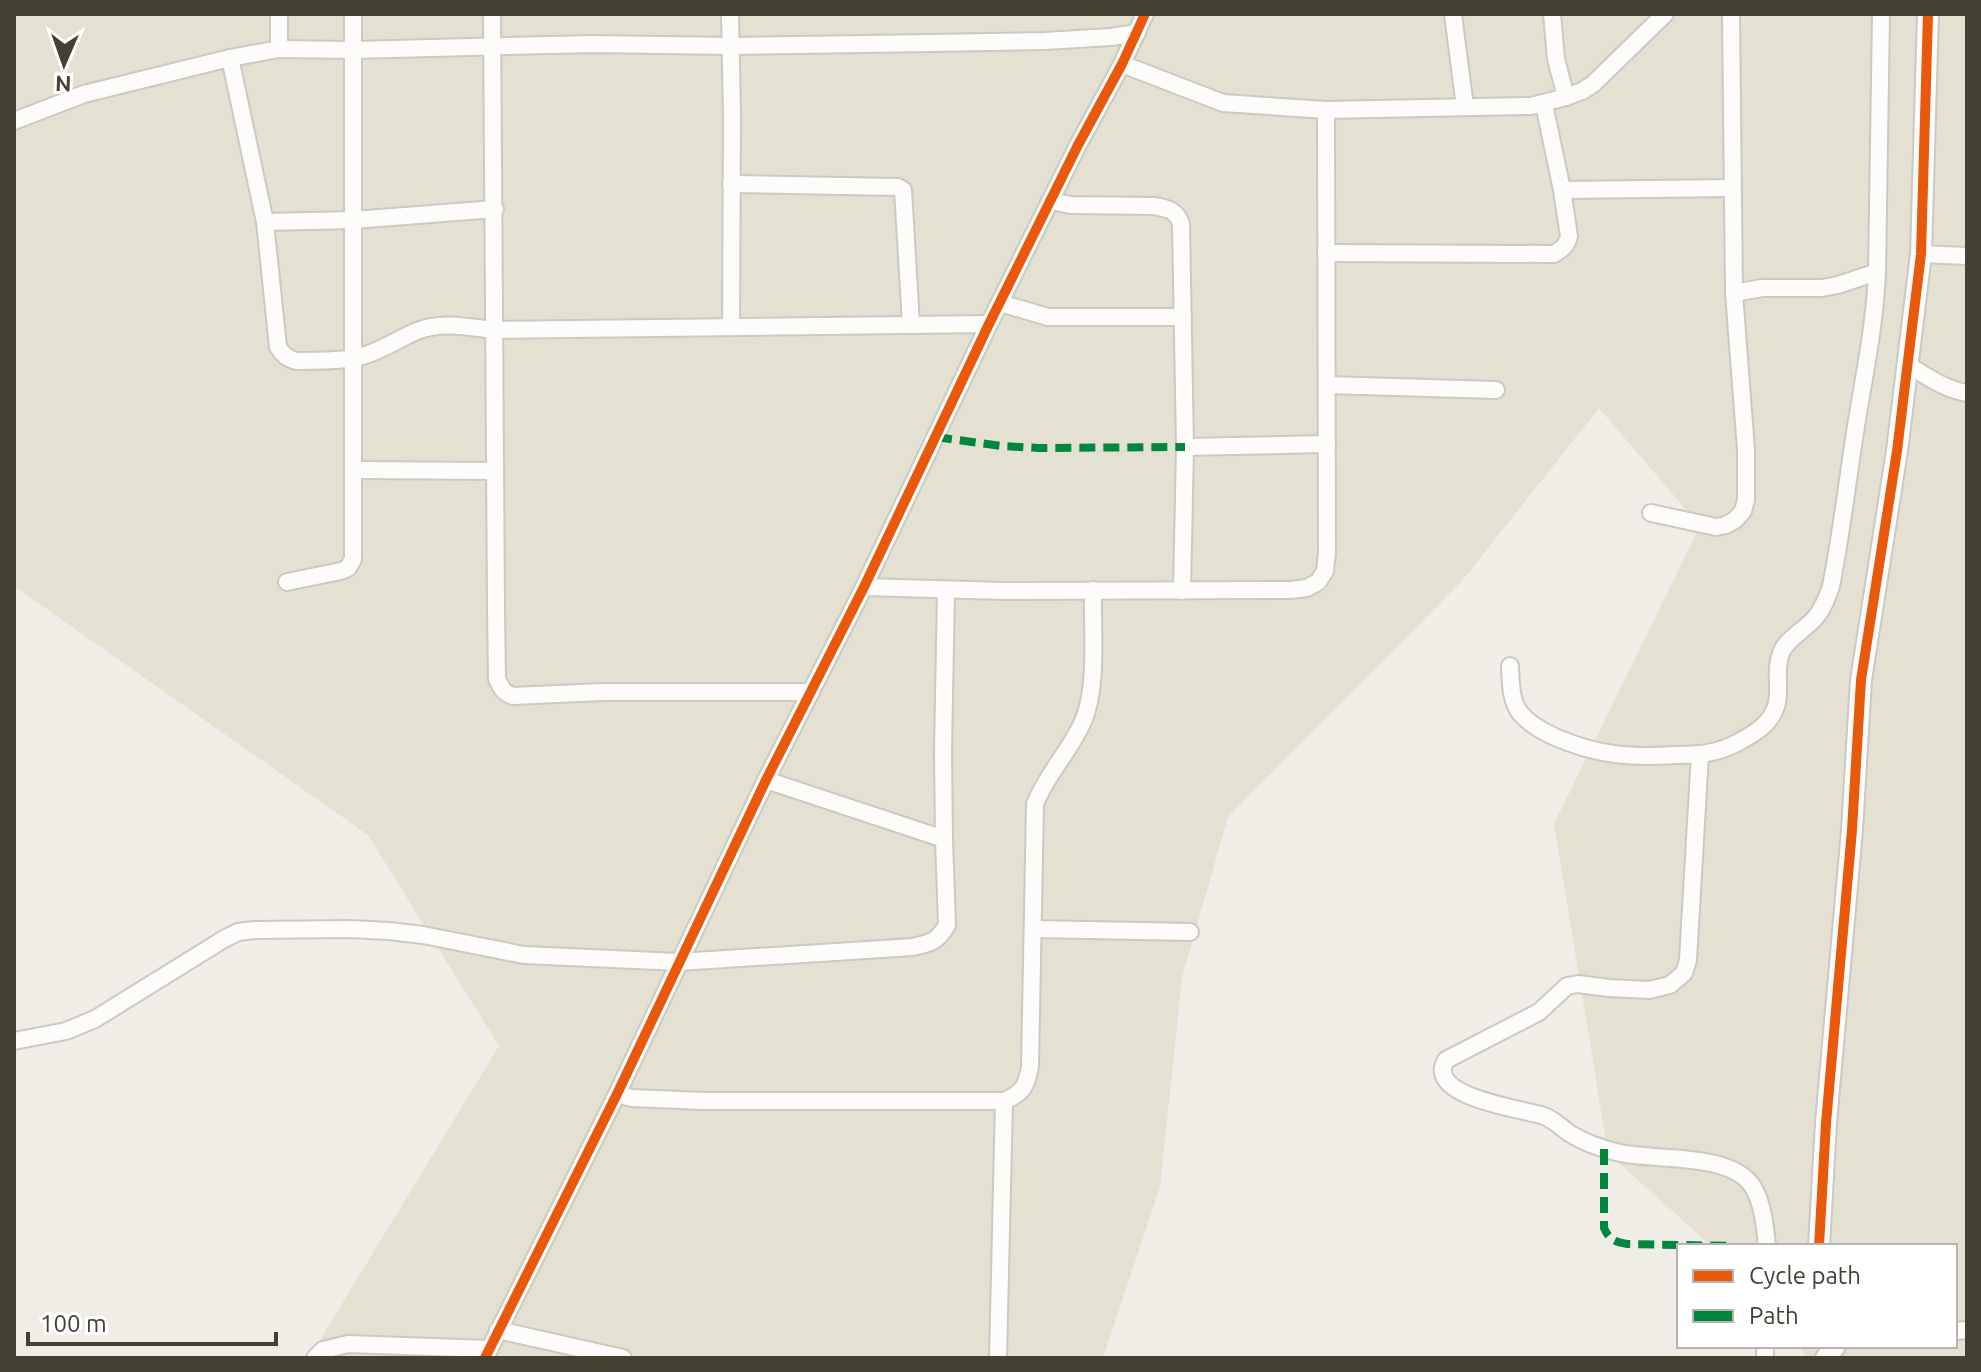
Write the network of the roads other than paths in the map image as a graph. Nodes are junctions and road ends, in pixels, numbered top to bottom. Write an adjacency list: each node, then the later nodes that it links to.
1 (279, 14): 15 (street)
2 (353, 14): 16 (street)
3 (492, 14): 13 (street)
4 (730, 14): 14 (street)
5 (1145, 14): 12 (street)
6 (1453, 14): 21 (street)
7 (1552, 14): 19 (street)
8 (1665, 14): 19 (street)
9 (1731, 14): 25 (street)
10 (1881, 14): 34 (street)
11 (1928, 14): 32 (street)
12 (1137, 33): 14 (street); 18 (street)
13 (493, 45): 14 (street); 16 (street); 28 (street)
14 (731, 46): 24 (street)
15 (279, 49): 16 (street); 17 (street)
16 (353, 50): 29 (street)
17 (230, 58): 23 (street); 30 (street)
18 (1122, 64): 22 (street); 27 (street)
19 (1566, 97): 20 (street)
20 (1544, 104): 21 (street); 26 (street)
21 (1465, 107): 22 (street)
22 (1326, 110): 31 (street)
23 (14, 121)
24 (731, 184): 38 (street); 40 (street)
25 (1732, 188): 26 (street); 35 (street)
26 (1562, 190): 31 (street)
27 (1050, 201): 36 (street); 37 (street)
28 (495, 209): 29 (street); 41 (street)
29 (354, 220): 30 (street); 42 (street)
30 (265, 222): 42 (street)
31 (1326, 253): 44 (street)
32 (1921, 254): 33 (street); 43 (street)
33 (1967, 256)
34 (1877, 272): 35 (street); 59 (street)
35 (1734, 293): 51 (street)
36 (1000, 303): 37 (street); 39 (street)
37 (1183, 317): 48 (street)
38 (911, 324): 39 (street); 40 (street)
39 (989, 324): 53 (street)
40 (731, 327): 41 (street)
41 (493, 330): 42 (street); 50 (street)
42 (354, 358): 49 (street)
43 (1908, 365): 46 (street); 69 (street)
44 (1327, 385): 45 (street); 47 (street)
45 (1496, 390)
46 (1967, 393)
47 (1327, 444): 48 (street); 56 (street)
48 (1185, 447): 56 (street)
49 (354, 470): 50 (street); 52 (street)
50 (495, 471): 58 (street)
51 (1651, 513)
52 (287, 582)
53 (864, 587): 54 (street); 58 (street)
54 (946, 590): 55 (street); 61 (street)
55 (1093, 590): 56 (street); 62 (street)
56 (1182, 591)
57 (1510, 666): 59 (street)
58 (811, 692): 60 (street)
59 (1700, 754): 68 (street)
60 (766, 780): 61 (street); 64 (street)
61 (944, 839): 64 (street)
62 (1034, 929): 63 (street); 67 (street)
63 (1190, 932)
64 (679, 962): 65 (street); 66 (street)
65 (14, 1041)
66 (617, 1094): 67 (street); 70 (street)
67 (1004, 1101): 74 (street)
68 (1767, 1244)
69 (1819, 1244)
70 (498, 1330): 71 (street); 72 (street)
71 (487, 1353): 73 (street)
72 (612, 1357)
73 (315, 1358)
74 (998, 1358)

